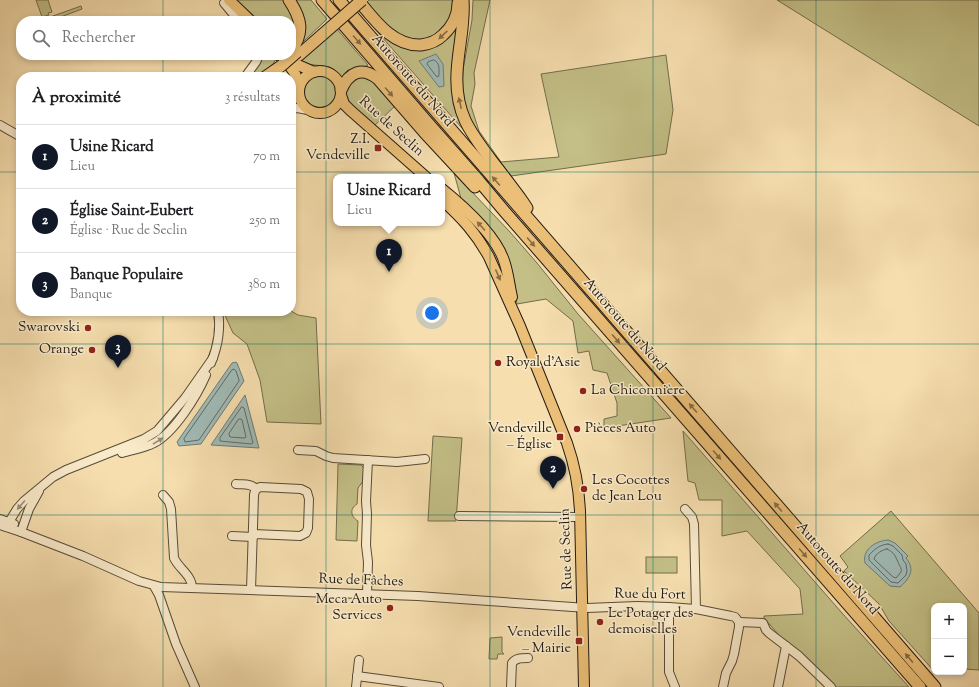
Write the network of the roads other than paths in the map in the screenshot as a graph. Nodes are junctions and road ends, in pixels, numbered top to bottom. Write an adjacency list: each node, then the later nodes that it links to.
1 (289, 0): 15 (highway)
2 (322, 0): 38 (highway, Autoroute du Nord, one-way to 38)
3 (339, 0): 39 (highway, Autoroute du Nord, one-way to 3)
4 (357, 0): 6 (highway, one-way to 4); 13 (highway)
5 (362, 0): 13 (highway, bridge)
6 (457, 0)
7 (462, 0): 14 (highway)
8 (468, 0): 14 (highway)
9 (225, 1): 10 (street); 11 (main road); 12 (main road)
10 (236, 16)
11 (238, 16)
12 (244, 16)
13 (321, 34): 16 (highway)
14 (461, 40): 39 (highway, one-way to 14)
15 (296, 44)
16 (296, 50)
17 (257, 60): 20 (street)
18 (296, 60): 23 (main road)
19 (280, 63): 21 (highway); 22 (main road)
20 (249, 72)
21 (273, 72)
22 (295, 72)
23 (314, 72): 25 (main road); 26 (main road)
24 (296, 75): 25 (main road)
25 (299, 90): 28 (main road)
26 (341, 92): 29 (main road); 35 (main road, Rue de Seclin); 38 (highway, one-way to 38)
27 (296, 108): 28 (street)
28 (308, 110): 29 (main road)
29 (326, 112): 34 (main road, Rue de Seclin)
30 (0, 122): 32 (street)
31 (0, 125): 33 (street)
32 (16, 130)
33 (16, 134)
34 (414, 174)
35 (423, 174)
36 (445, 191): 41 (main road, Rue de Seclin, one-way to 36)
37 (445, 203): 41 (main road, Rue de Seclin, one-way to 41)
38 (505, 212): 78 (highway, Autoroute du Nord, one-way to 78)
39 (540, 232): 79 (highway, Autoroute du Nord, one-way to 39)
40 (219, 316): 46 (street)
41 (520, 326): 51 (main road, Rue de Seclin)
42 (298, 450): 44 (street)
43 (425, 459): 44 (street)
44 (368, 460): 60 (street)
45 (236, 484): 47 (street)
46 (41, 487): 53 (street, one-way to 53); 54 (street)
47 (256, 489): 56 (street); 56 (street)
48 (164, 495): 58 (street)
49 (685, 509): 63 (street)
50 (459, 516): 51 (street)
51 (580, 517): 62 (main road, Rue de Seclin)
52 (0, 519): 53 (street, Rue de Fâches)
53 (5, 525): 54 (street, Rue de Fâches)
54 (22, 529): 57 (street, Rue de Fâches)
55 (232, 536): 56 (street)
56 (253, 536): 59 (street)
57 (154, 586): 58 (street, Rue de Fâches); 69 (street)
58 (192, 588): 59 (street, Rue de Fâches)
59 (252, 590): 60 (street, Rue de Fâches)
60 (367, 594): 62 (street, Rue de Fâches)
61 (669, 607): 62 (street, Rue du Fort); 63 (street, Rue du Fort); 74 (street)
62 (582, 608): 73 (main road, Rue de Seclin)
63 (696, 609): 64 (street, Rue du Fort)
64 (739, 622): 65 (street); 75 (street)
65 (786, 646): 76 (street); 77 (street)
66 (528, 658): 72 (street)
67 (359, 660): 68 (street)
68 (357, 676): 70 (street); 71 (street)
69 (195, 687)
70 (356, 687)
71 (439, 687)
72 (510, 687)
73 (584, 687)
74 (675, 687)
75 (723, 687)
76 (778, 687)
77 (831, 687)
78 (920, 687)
79 (935, 687)

